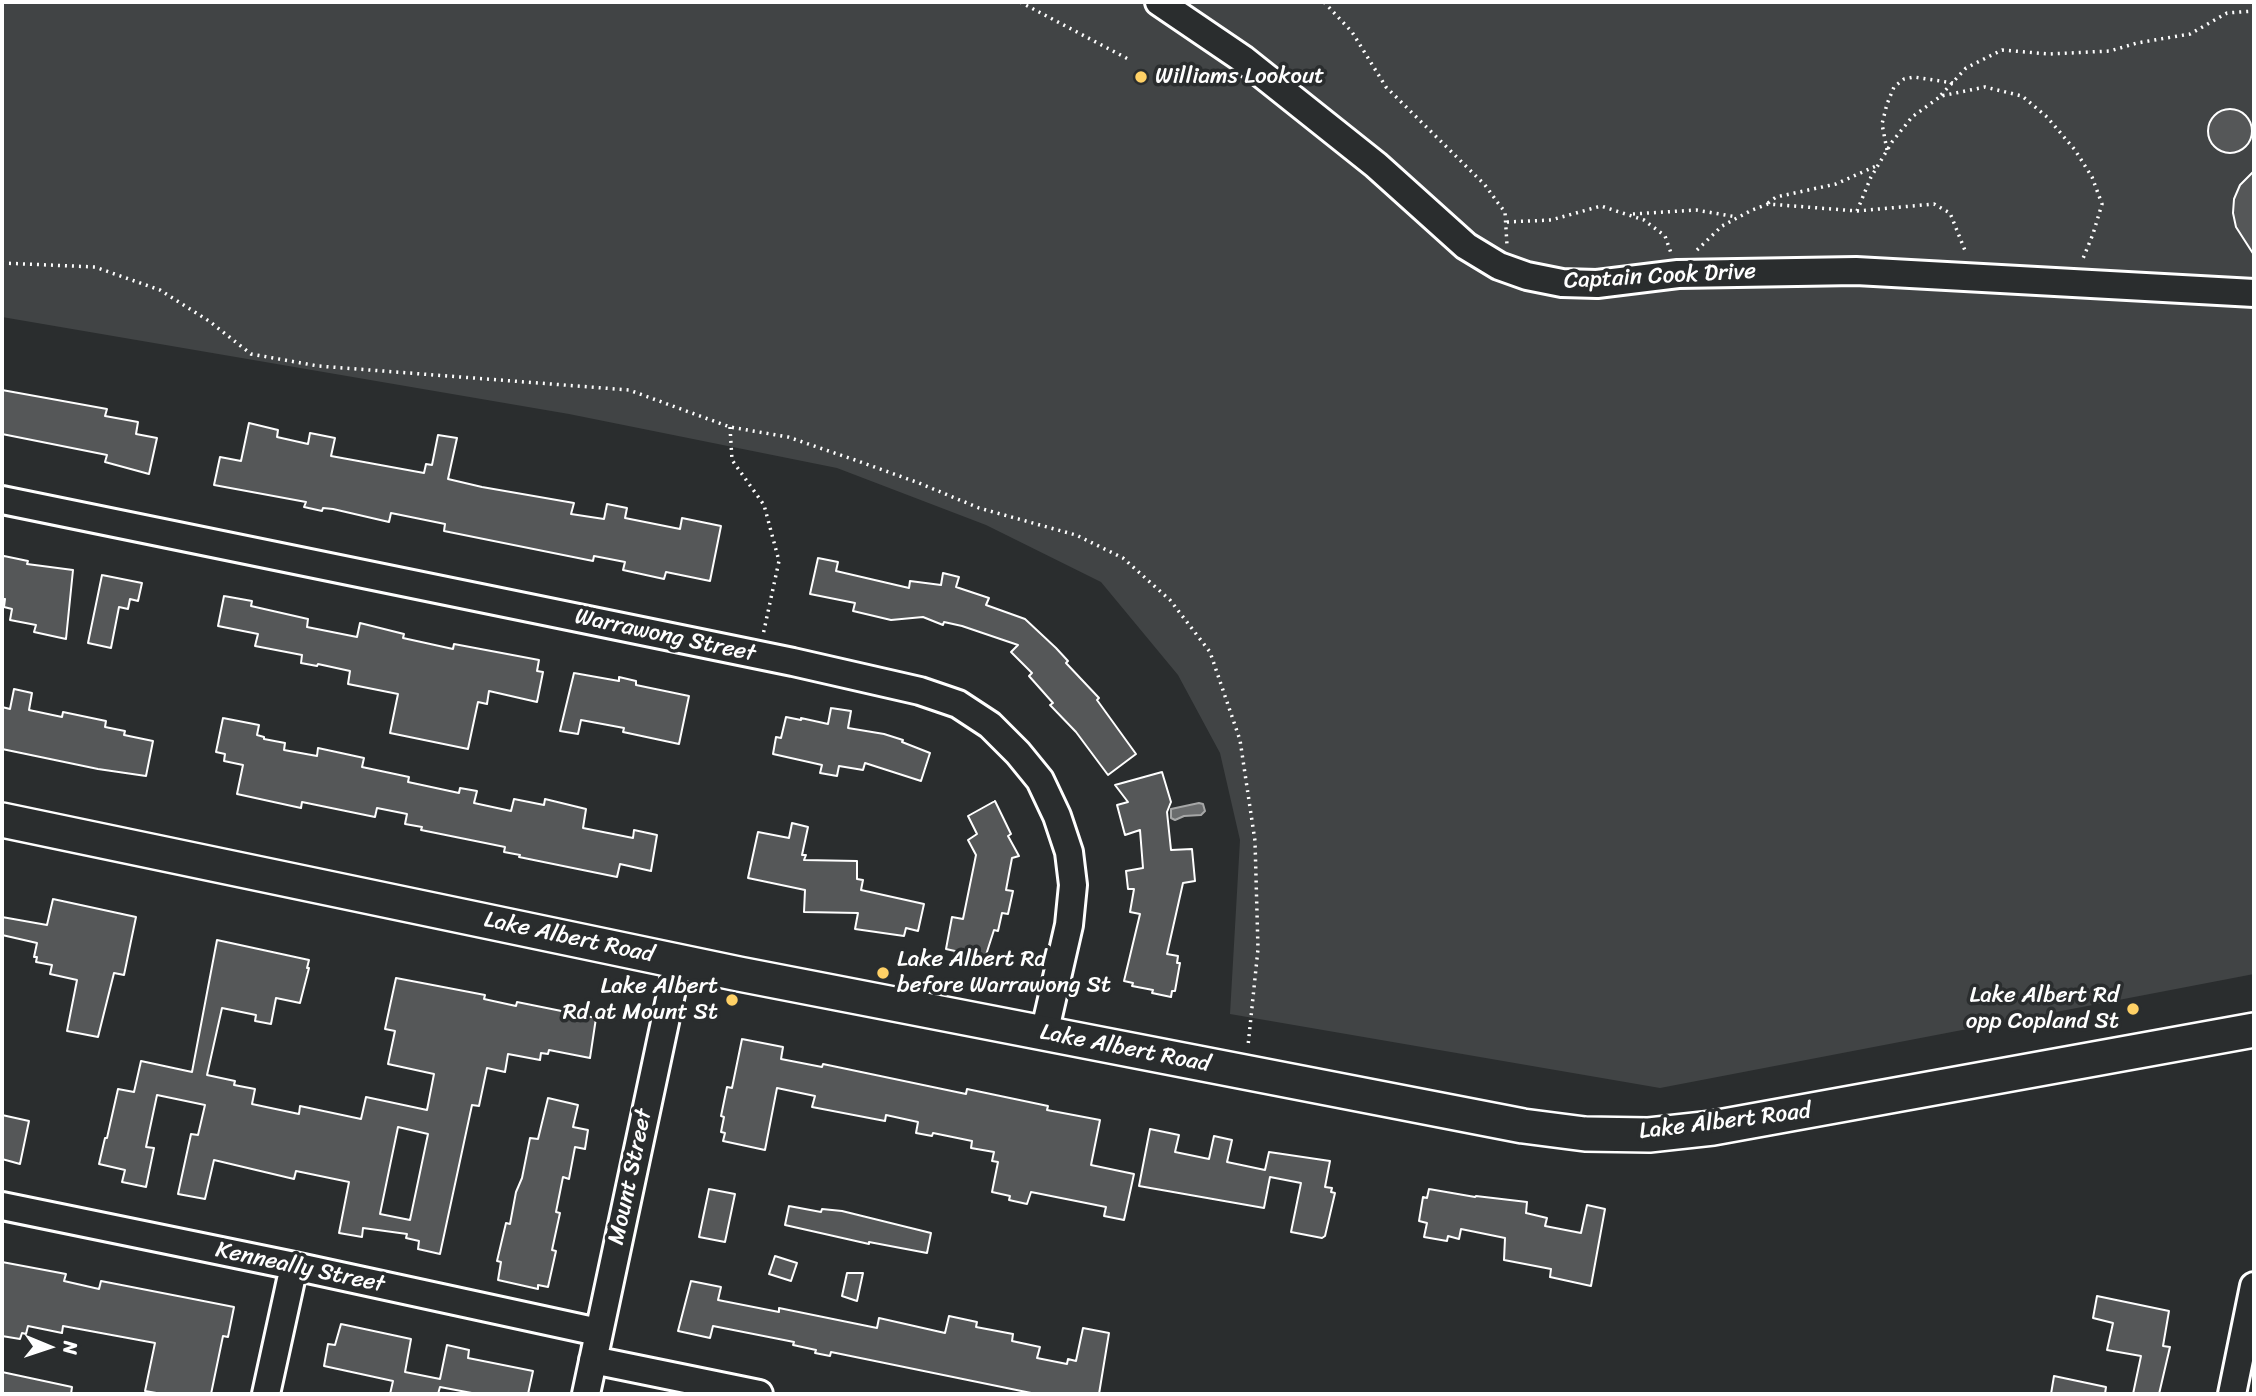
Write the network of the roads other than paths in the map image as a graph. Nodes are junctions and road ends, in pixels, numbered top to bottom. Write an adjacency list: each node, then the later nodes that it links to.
1 (1159, 2): 2 (street, Captain Cook Drive)
2 (2254, 293)
3 (2, 500): 7 (street, Warrawong Street)
4 (2, 820): 5 (main road, Lake Albert Road)
5 (678, 961): 7 (main road, Lake Albert Road); 12 (street, Mount Street)
6 (2254, 1030): 7 (main road, Lake Albert Road)
7 (1044, 1034)
8 (2, 1206): 9 (street, Kenneally Street)
9 (294, 1266): 12 (street, Kenneally Street); 14 (street)
10 (2254, 1286): 11 (street)
11 (2251, 1322): 17 (street)
12 (598, 1332): 13 (street, Mount Street)
13 (593, 1360): 15 (street, Mount Street); 16 (street)
14 (266, 1394)
15 (586, 1394)
16 (759, 1394)
17 (2232, 1394)

